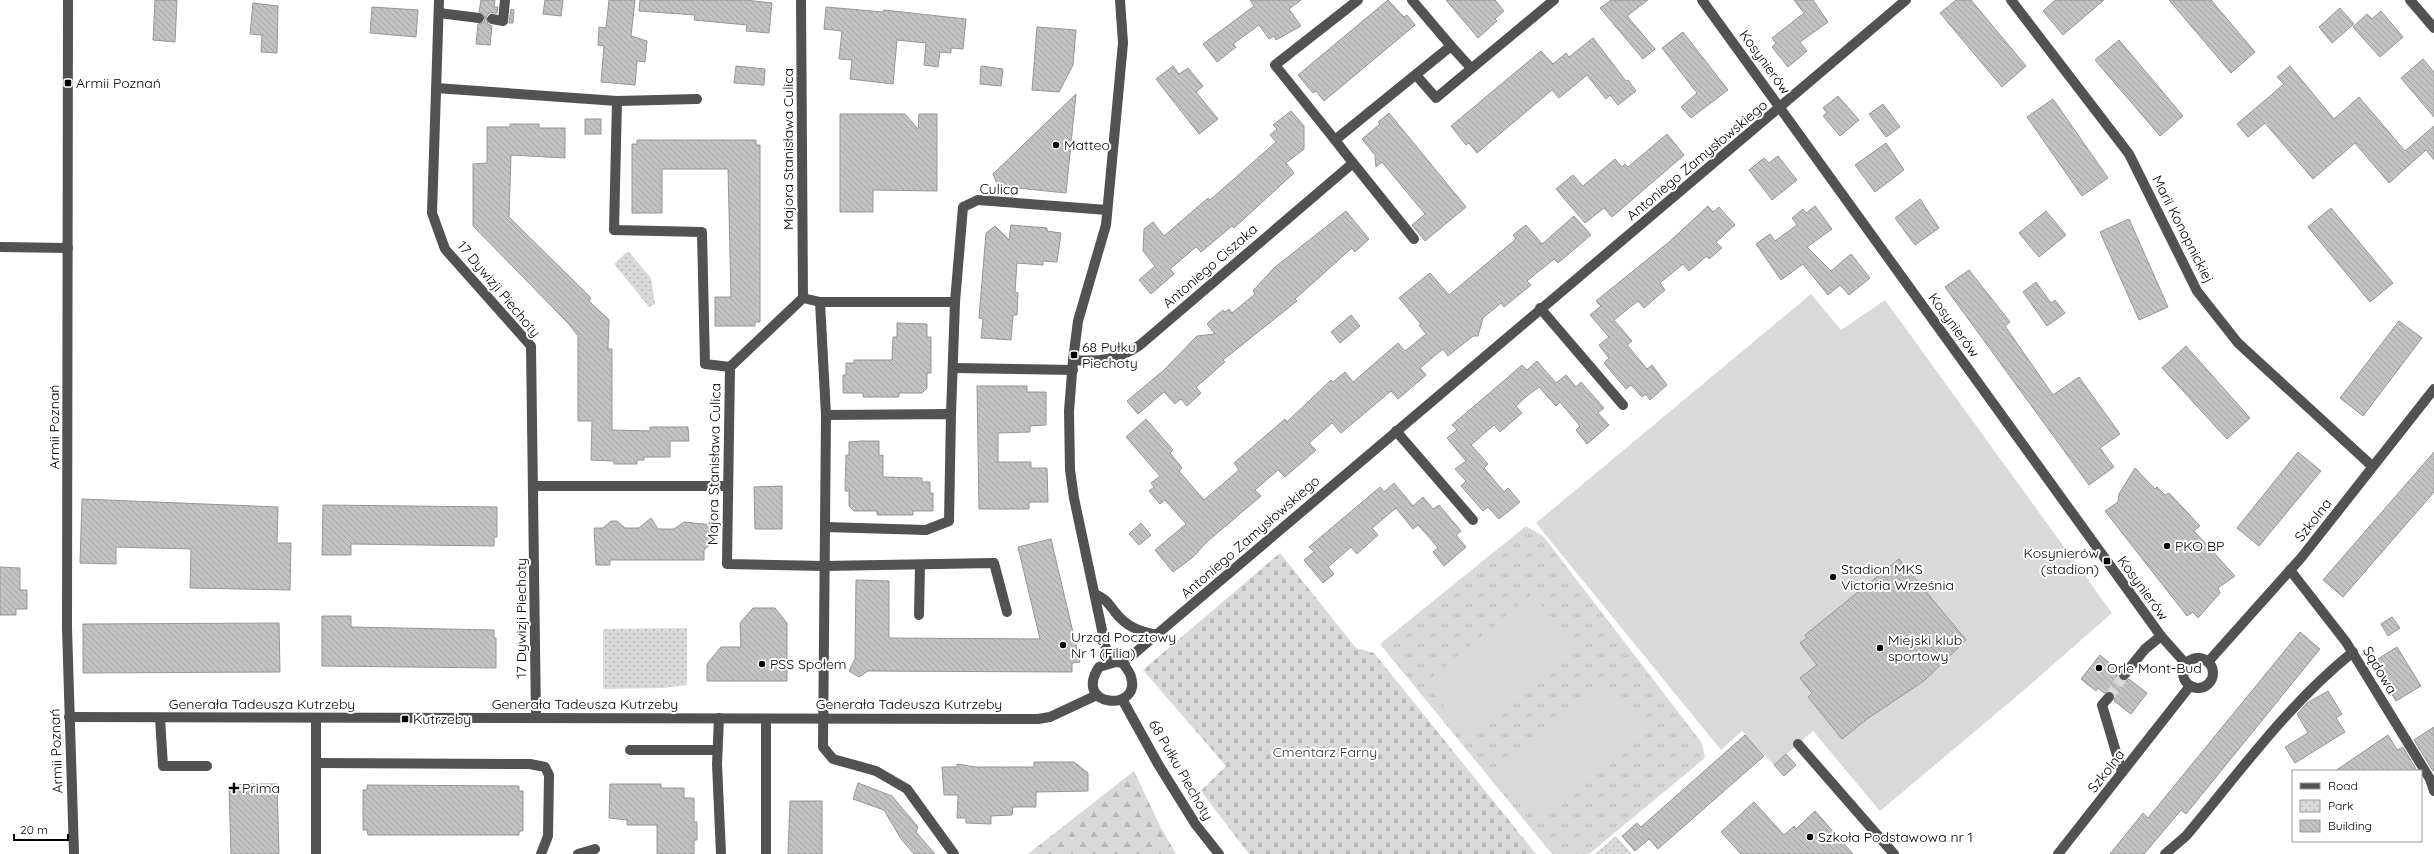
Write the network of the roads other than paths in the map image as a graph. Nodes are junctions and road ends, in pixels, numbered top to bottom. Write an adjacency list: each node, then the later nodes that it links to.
1 (68, 0): 29 (street, Armii Poznań)
2 (439, 0): 13 (street, 17 Dywizji Piechoty)
3 (505, 0): 15 (street)
4 (801, 0): 30 (street, Majora Stanisława Culica)
5 (1120, 0): 26 (street)
6 (1358, 0): 24 (street)
7 (1412, 0): 17 (street)
8 (1554, 0): 18 (street)
9 (1702, 0): 23 (street, Kosynierów)
10 (1906, 0): 23 (street, Antoniego Zamysłowskiego)
11 (2011, 0): 43 (street, Marii Konopnickiej)
12 (2410, 0): 16 (street)
13 (439, 13): 14 (street); 20 (street, 17 Dywizji Piechoty)
14 (479, 18)
15 (492, 19)
16 (2434, 28)
17 (1451, 46): 18 (street); 19 (street)
18 (1471, 68): 19 (street)
19 (1416, 75): 24 (street)
20 (436, 88): 22 (street); 44 (street, 17 Dywizji Piechoty)
21 (697, 99): 22 (street)
22 (617, 101): 35 (street)
23 (1781, 108): 33 (street, Antoniego Zamysłowskiego); 55 (street, Kosynierów)
24 (1335, 140): 25 (street)
25 (1353, 163): 27 (street); 34 (street, Antoniego Ciszaka)
26 (1107, 210): 32 (street, Culica); 34 (street)
27 (1414, 239)
28 (0, 247): 29 (street)
29 (68, 248): 66 (street, Armii Poznań)
30 (803, 298): 31 (street); 35 (street, Majora Stanisława Culica)
31 (820, 302): 32 (street); 41 (street)
32 (955, 302): 36 (street)
33 (1540, 308): 39 (street); 42 (street, Antoniego Zamysłowskiego)
34 (1073, 360): 37 (street)
35 (730, 367): 45 (street, Majora Stanisława Culica)
36 (953, 368): 37 (street); 40 (street)
37 (1073, 370): 51 (street)
38 (2434, 389): 43 (street, Szkolna)
39 (1623, 405)
40 (951, 414): 41 (street); 47 (street)
41 (826, 415): 47 (street)
42 (1396, 431): 46 (street); 54 (street, Antoniego Zamysłowskiego)
43 (2372, 466): 50 (street, Szkolna)
44 (534, 486): 45 (street); 68 (street, 17 Dywizji Piechoty)
45 (728, 486): 49 (street, Majora Stanisława Culica)
46 (1473, 520)
47 (825, 528): 49 (street)
48 (920, 565): 49 (street); 52 (street); 53 (street)
49 (824, 566): 70 (street)
50 (2290, 570): 56 (street, Sądowa); 57 (street, Szkolna)
51 (1095, 594): 54 (street); 58 (street)
52 (1007, 612)
53 (919, 615)
54 (1158, 635): 59 (street, Antoniego Zamysłowskiego)
55 (2161, 636): 60 (street, Kosynierów); 61 (street)
56 (2353, 652): 79 (street, Sądowa); 92 (street)
57 (2208, 662): 60 (street); 62 (street)
58 (1110, 663): 59 (street); 63 (street)
59 (1123, 663): 65 (street)
60 (2186, 664): 62 (street)
61 (2124, 675)
62 (2190, 686): 78 (street, Szkolna)
63 (1097, 695): 65 (street); 70 (street, Generała Tadeusza Kutrzeby)
64 (2109, 697): 78 (street)
65 (1122, 699): 89 (street, 68 Pułku Piechoty)
66 (69, 717): 67 (street, Generała Tadeusza Kutrzeby); 82 (street, Armii Poznań)
67 (160, 718): 71 (street, Generała Tadeusza Kutrzeby); 77 (street)
68 (536, 718): 69 (street, Generała Tadeusza Kutrzeby); 71 (street, Generała Tadeusza Kutrzeby)
69 (719, 718): 72 (street, Generała Tadeusza Kutrzeby); 75 (street)
70 (824, 718): 72 (street, Generała Tadeusza Kutrzeby); 88 (street)
71 (316, 719): 76 (street)
72 (766, 719): 87 (street)
73 (1798, 744): 90 (street)
74 (630, 750): 75 (street)
75 (717, 750): 86 (street)
76 (317, 763): 83 (street); 84 (street)
77 (207, 766)
78 (2122, 772): 91 (street, Szkolna)
79 (2432, 778): 80 (street, Sądowa)
80 (2434, 791)
81 (595, 849): 85 (street)
82 (74, 854)
83 (316, 854)
84 (541, 854)
85 (578, 854)
86 (721, 854)
87 (766, 854)
88 (954, 854)
89 (1219, 854)
90 (1894, 854)
91 (2058, 854)
92 (2166, 854)

